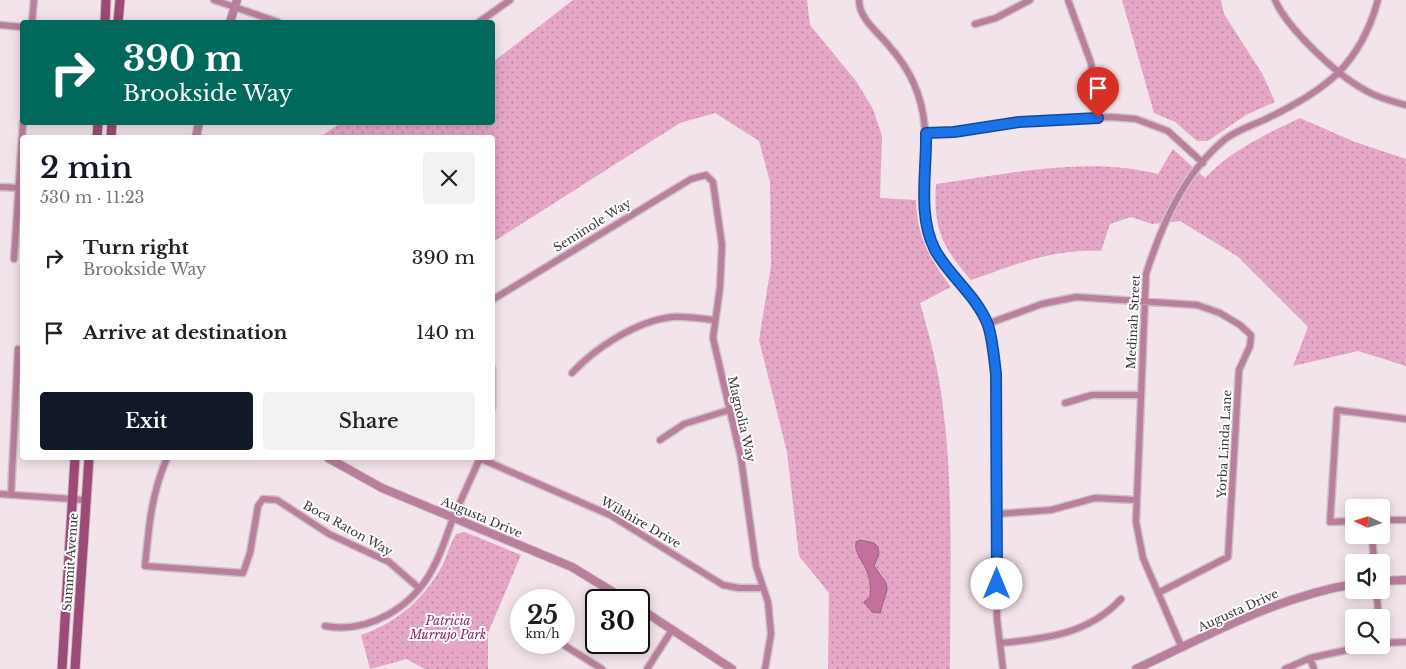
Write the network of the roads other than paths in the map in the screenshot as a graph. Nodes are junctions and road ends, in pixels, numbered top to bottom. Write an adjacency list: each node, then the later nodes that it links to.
1 (34, 0): 12 (street)
2 (106, 0): 13 (main road)
3 (120, 0): 14 (main road)
4 (214, 0): 11 (street)
5 (510, 0): 17 (street)
6 (859, 0): 24 (street)
7 (1030, 0): 18 (street)
8 (1068, 0): 23 (street)
9 (1275, 0): 21 (street)
10 (1378, 0): 21 (street, Medinah Street)
11 (236, 3): 15 (street); 16 (street)
12 (32, 20)
13 (105, 20)
14 (118, 20)
15 (231, 20)
16 (274, 20)
17 (482, 20)
18 (974, 24)
19 (0, 25): 20 (street)
20 (20, 27)
21 (1340, 73): 22 (street); 25 (street, Medinah Street)
22 (1406, 105)
23 (1098, 118): 24 (street); 25 (street)
24 (926, 133): 33 (street)
25 (1203, 162): 31 (street, Medinah Street)
26 (706, 174): 30 (street, Seminole Way); 32 (street, Magnolia Way)
27 (0, 187): 28 (street)
28 (20, 188): 29 (street)
29 (14, 259)
30 (495, 298)
31 (1144, 302): 33 (street); 36 (street, Medinah Street); 63 (street, Yorba Linda Lane)
32 (715, 320): 35 (street); 38 (street, Magnolia Way)
33 (988, 324): 52 (street)
34 (18, 349): 48 (street)
35 (572, 373)
36 (1141, 395): 37 (street); 51 (street, Medinah Street)
37 (1066, 403)
38 (729, 410): 40 (street); 61 (street, Magnolia Way)
39 (1406, 419): 56 (street)
40 (660, 440)
41 (75, 460): 49 (main road, Summit Avenue)
42 (89, 460): 50 (main road, Summit Avenue)
43 (167, 460): 60 (street, Boca Raton Way)
44 (332, 460): 53 (street, Augusta Drive)
45 (478, 460): 53 (street)
46 (484, 460): 61 (street, Wilshire Drive)
47 (0, 494): 48 (street)
48 (11, 495): 49 (street)
49 (72, 499): 50 (street); 75 (main road, Summit Avenue)
50 (86, 500): 76 (main road, Summit Avenue)
51 (1136, 500): 52 (street); 63 (street, Medinah Street)
52 (997, 514): 69 (street)
53 (454, 518): 60 (street); 62 (street, Augusta Drive)
54 (1390, 520): 55 (street)
55 (1406, 520)
56 (1345, 521)
57 (1406, 580): 58 (street)
58 (1390, 581)
59 (1345, 586): 71 (street, Augusta Drive)
60 (419, 588): 66 (street)
61 (763, 588): 80 (street, Magnolia Way)
62 (608, 589)
63 (1158, 593): 71 (street, Medinah Street)
64 (1121, 599): 69 (street)
65 (650, 615): 67 (street)
66 (325, 626)
67 (672, 630): 78 (street); 79 (street)
68 (1406, 642): 70 (street)
69 (1000, 643): 81 (street)
70 (1390, 643)
71 (1182, 648): 82 (street, Augusta Drive)
72 (1345, 650): 74 (street)
73 (575, 652): 77 (street)
74 (1310, 658): 83 (street); 84 (street)
75 (62, 669)
76 (75, 669)
77 (602, 669)
78 (647, 669)
79 (732, 669)
80 (765, 669)
81 (1003, 669)
82 (1136, 669)
83 (1285, 669)
84 (1314, 669)

